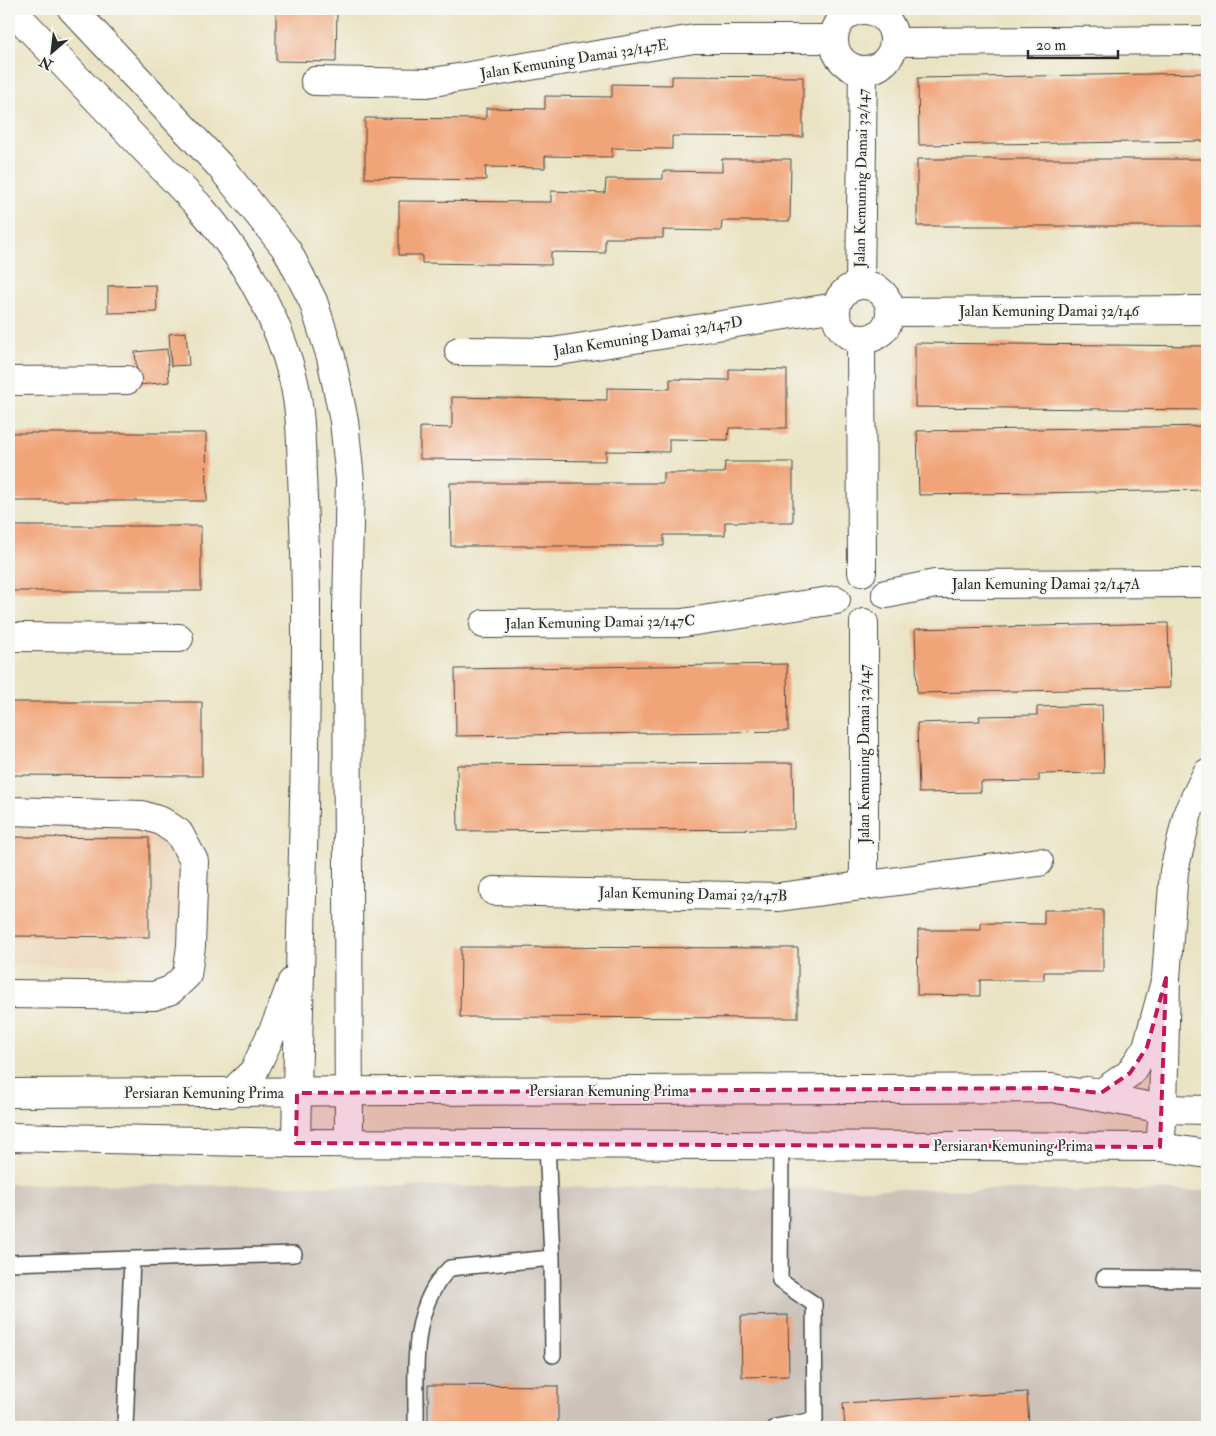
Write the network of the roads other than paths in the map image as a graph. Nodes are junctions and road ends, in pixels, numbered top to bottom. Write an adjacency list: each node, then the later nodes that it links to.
1 (10, 9): 30 (main road)
2 (72, 9): 34 (main road)
3 (865, 9): 4 (main road); 6 (main road)
4 (833, 39): 7 (main road); 8 (main road, Jalan Kemuning Damai 32/147E)
5 (1207, 40): 6 (main road)
6 (894, 42): 7 (main road)
7 (862, 70): 9 (main road, Jalan Kemuning Damai 32/147)
8 (315, 81)
9 (860, 285): 10 (main road); 12 (main road)
10 (836, 307): 13 (main road); 14 (main road, Jalan Kemuning Damai 32/147D)
11 (1207, 310): 12 (main road, Jalan Kemuning Damai 32/146)
12 (890, 312): 13 (main road)
13 (862, 339): 17 (main road)
14 (459, 351)
15 (127, 380): 16 (main road)
16 (9, 381)
17 (862, 572): 19 (main road); 20 (main road)
18 (1207, 583): 19 (main road, Jalan Kemuning Damai 32/147A)
19 (886, 594): 21 (main road)
20 (836, 600): 21 (main road); 22 (main road, Jalan Kemuning Damai 32/147C)
21 (864, 622): 28 (main road, Jalan Kemuning Damai 32/147)
22 (484, 624)
23 (9, 637): 24 (main road)
24 (179, 638)
25 (1207, 773): 31 (main road)
26 (9, 811): 32 (main road)
27 (1039, 862): 28 (main road, Jalan Kemuning Damai 32/147B)
28 (864, 886): 29 (main road, Jalan Kemuning Damai 32/147B)
29 (494, 891)
30 (300, 962): 36 (main road); 37 (main road)
31 (1166, 978): 33 (main road); 38 (main road)
32 (9, 994)
33 (1052, 1088): 34 (main road, Persiaran Kemuning Prima); 38 (main road, Persiaran Kemuning Prima)
34 (349, 1092): 37 (main road, Persiaran Kemuning Prima); 42 (main road)
35 (9, 1093): 36 (main road, Persiaran Kemuning Prima)
36 (231, 1093): 37 (main road, Persiaran Kemuning Prima)
37 (297, 1093): 41 (main road)
38 (1163, 1109): 39 (main road, Persiaran Kemuning Prima); 45 (main road)
39 (1207, 1110)
40 (9, 1137): 41 (main road, Persiaran Kemuning Prima)
41 (296, 1143): 42 (main road, Persiaran Kemuning Prima)
42 (349, 1143): 43 (main road, Persiaran Kemuning Prima)
43 (547, 1144): 44 (main road, Persiaran Kemuning Prima); 48 (lane)
44 (781, 1145): 45 (main road, Persiaran Kemuning Prima); 56 (lane)
45 (1160, 1147): 46 (main road, Persiaran Kemuning Prima)
46 (1207, 1154)
47 (294, 1254): 49 (lane)
48 (552, 1258): 53 (lane); 55 (lane)
49 (132, 1259): 50 (lane); 54 (lane)
50 (9, 1263)
51 (1104, 1278): 52 (lane)
52 (1207, 1279)
53 (553, 1355)
54 (125, 1427)
55 (416, 1427)
56 (776, 1427)

